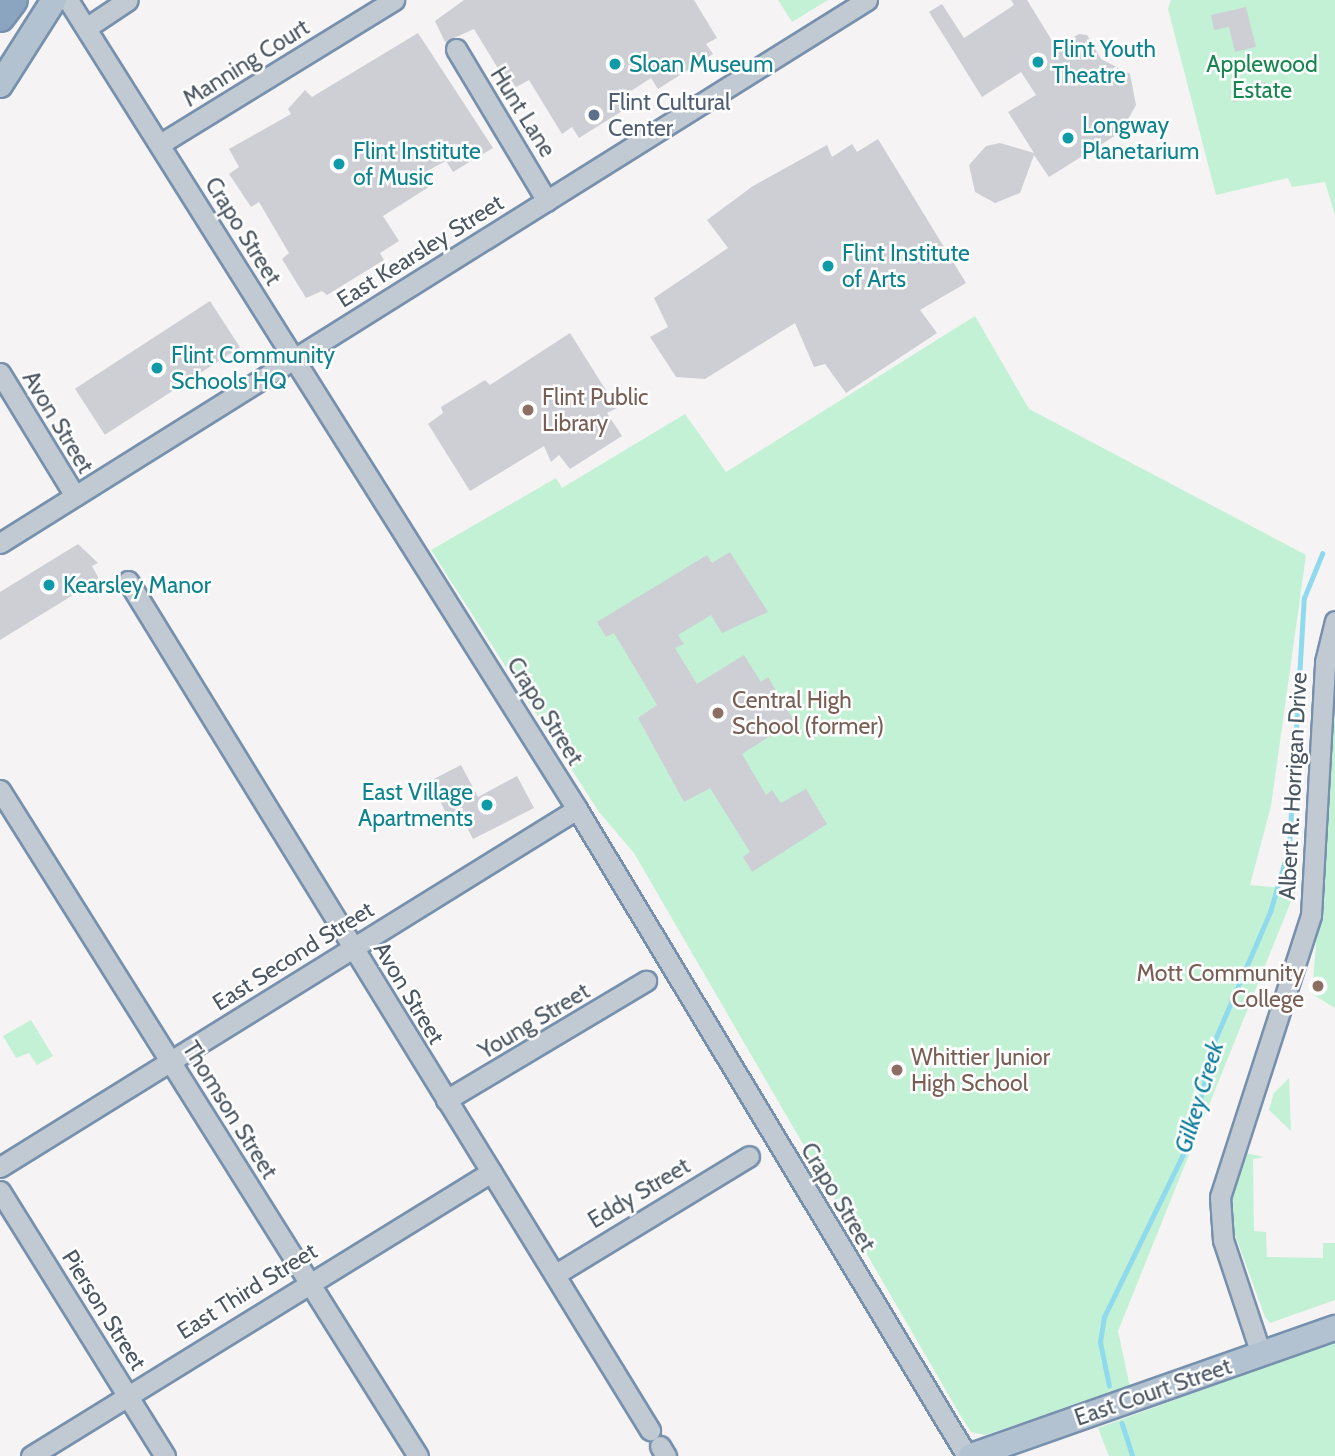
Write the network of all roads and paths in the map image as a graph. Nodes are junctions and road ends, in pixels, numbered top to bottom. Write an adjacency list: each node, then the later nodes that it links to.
1 (12, 0): 7 (highway)
2 (54, 0): 10 (main road)
3 (68, 0): 8 (street, Crapo Street)
4 (128, 0): 8 (street)
5 (394, 0): 11 (street, Manning Court)
6 (867, 0): 12 (street, East Kearsley Street)
7 (0, 17)
8 (86, 28): 11 (street, Crapo Street)
9 (456, 49): 12 (street, Hunt Lane)
10 (0, 85)
11 (160, 144): 13 (street, Crapo Street)
12 (547, 201): 13 (street, East Kearsley Street)
13 (292, 355): 15 (street, East Kearsley Street); 20 (street, Crapo Street)
14 (0, 373): 15 (street, Avon Street)
15 (75, 496): 16 (street, East Kearsley Street)
16 (0, 543)
17 (128, 581): 21 (street, Avon Street)
18 (1335, 621): 32 (street, Albert R. Horrigan Drive)
19 (0, 790): 23 (street, Thomson Street)
20 (577, 809): 21 (street, East Second Street); 38 (street, Crapo Street)
21 (352, 946): 23 (street, East Second Street); 24 (street, Avon Street)
22 (646, 981): 24 (street, Young Street)
23 (171, 1060): 26 (street, East Second Street); 30 (street, Thomson Street)
24 (446, 1100): 27 (street, Avon Street)
25 (749, 1156): 29 (street, Eddy Street)
26 (0, 1167)
27 (491, 1172): 29 (street, Avon Street); 30 (street, East Third Street)
28 (0, 1191): 33 (street, Pierson Street)
29 (556, 1274): 34 (street, Avon Street)
30 (306, 1282): 33 (street, East Third Street); 37 (street, Thomson Street)
31 (1335, 1328): 32 (main road, East Court Street)
32 (1261, 1354): 38 (main road, East Court Street)
33 (128, 1394): 35 (street, East Third Street); 36 (street, Pierson Street)
34 (659, 1444)
35 (31, 1456)
36 (165, 1456)
37 (418, 1456)
38 (969, 1456)

